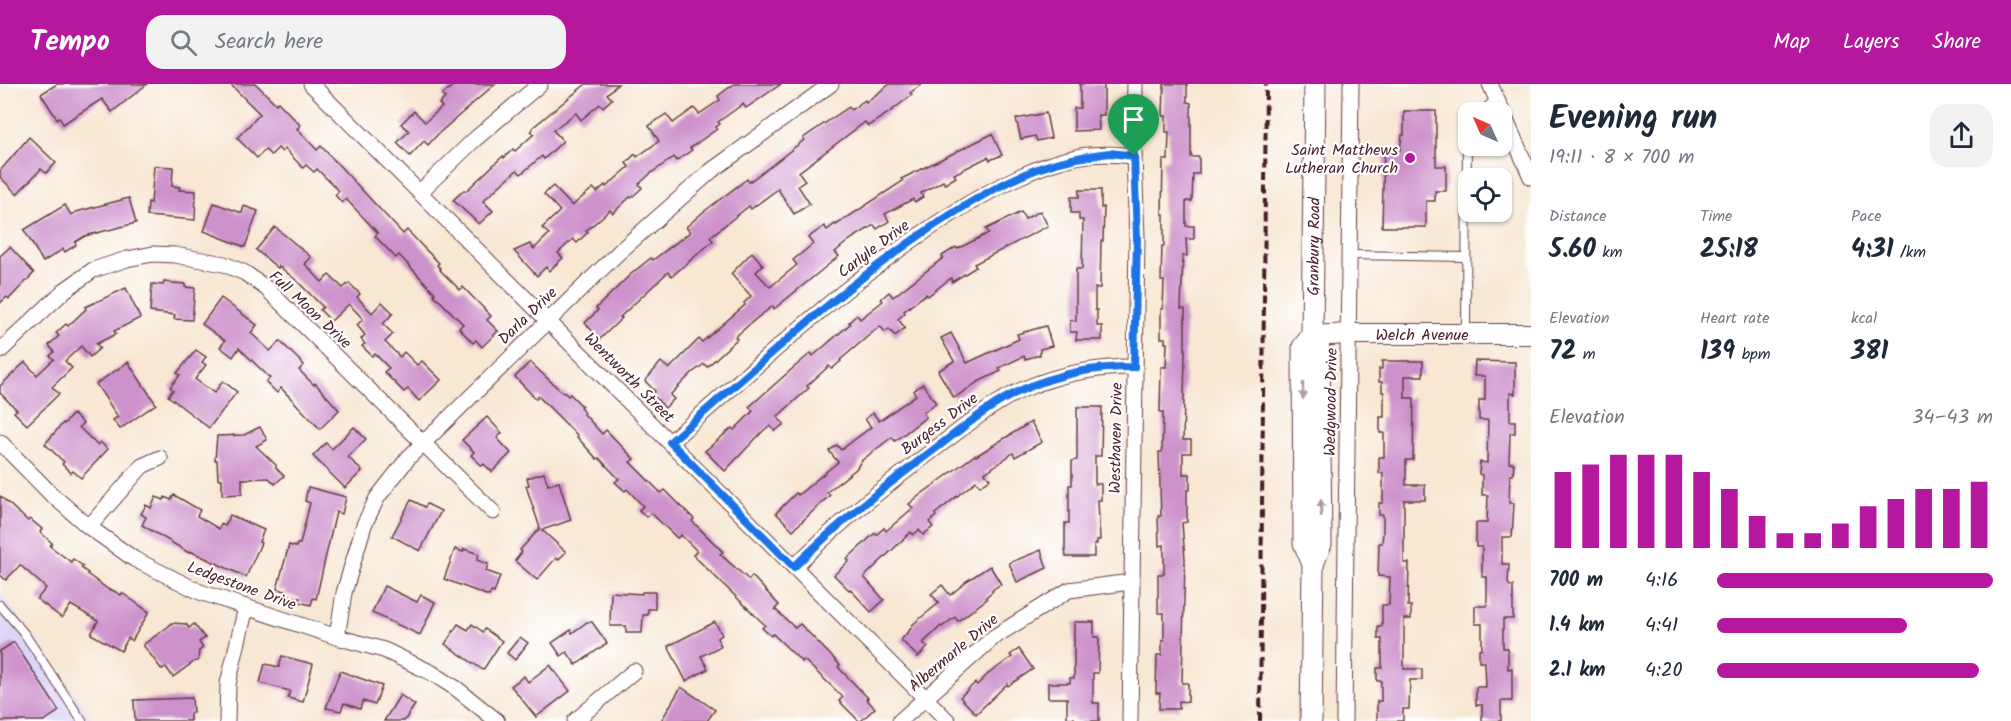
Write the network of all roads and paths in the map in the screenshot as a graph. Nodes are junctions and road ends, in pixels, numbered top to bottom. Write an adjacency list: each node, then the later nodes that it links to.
1 (311, 84): 13 (street, Wentworth Street)
2 (540, 84): 13 (street)
3 (831, 84): 16 (street, Darla Drive)
4 (1136, 84): 10 (street, Westhaven Drive)
5 (1315, 84): 20 (main road, Granbury Road)
6 (1351, 84): 14 (street, Wedgwood Drive)
7 (1490, 84): 8 (street)
8 (1497, 99): 9 (lane); 12 (street)
9 (1493, 102)
10 (1134, 156): 22 (street, Westhaven Drive); 24 (street, Carlyle Drive)
11 (1467, 156): 15 (lane)
12 (1531, 177)
13 (420, 192): 16 (street, Wentworth Street)
14 (1349, 255): 15 (lane); 17 (street, Wedgwood Drive)
15 (1466, 257): 18 (lane)
16 (548, 320): 24 (street, Wentworth Street); 25 (street, Darla Drive)
17 (1349, 334): 18 (street, Welch Avenue); 20 (street, Welch Avenue); 44 (street, Wedgwood Drive)
18 (1466, 334): 19 (street, Welch Avenue)
19 (1531, 334)
20 (1312, 336): 43 (main road, Granbury Road)
21 (0, 351): 25 (street, Full Moon Drive)
22 (1134, 367): 29 (street, Burgess Drive); 30 (street, Westhaven Drive)
23 (0, 442): 28 (street, Ledgestone Drive)
24 (670, 442): 29 (street, Wentworth Street)
25 (423, 443): 27 (street, Full Moon Drive); 33 (street, Darla Drive)
26 (160, 458): 28 (street)
27 (494, 513)
28 (88, 527): 32 (street, Ledgestone Drive)
29 (794, 567): 35 (street, Wentworth Street)
30 (1131, 582): 35 (street, Albermarle Drive); 42 (street, Westhaven Drive)
31 (0, 605): 37 (lane)
32 (246, 607): 33 (street, Ledgestone Drive); 38 (street)
33 (337, 637): 36 (street, Ledgestone Drive)
34 (634, 671): 39 (street)
35 (924, 699): 40 (street, Albermarle Drive); 41 (street, Wentworth Street)
36 (493, 720)
37 (82, 721)
38 (227, 721)
39 (575, 721)
40 (900, 721)
41 (948, 721)
42 (1130, 721)
43 (1311, 721)
44 (1344, 721)

